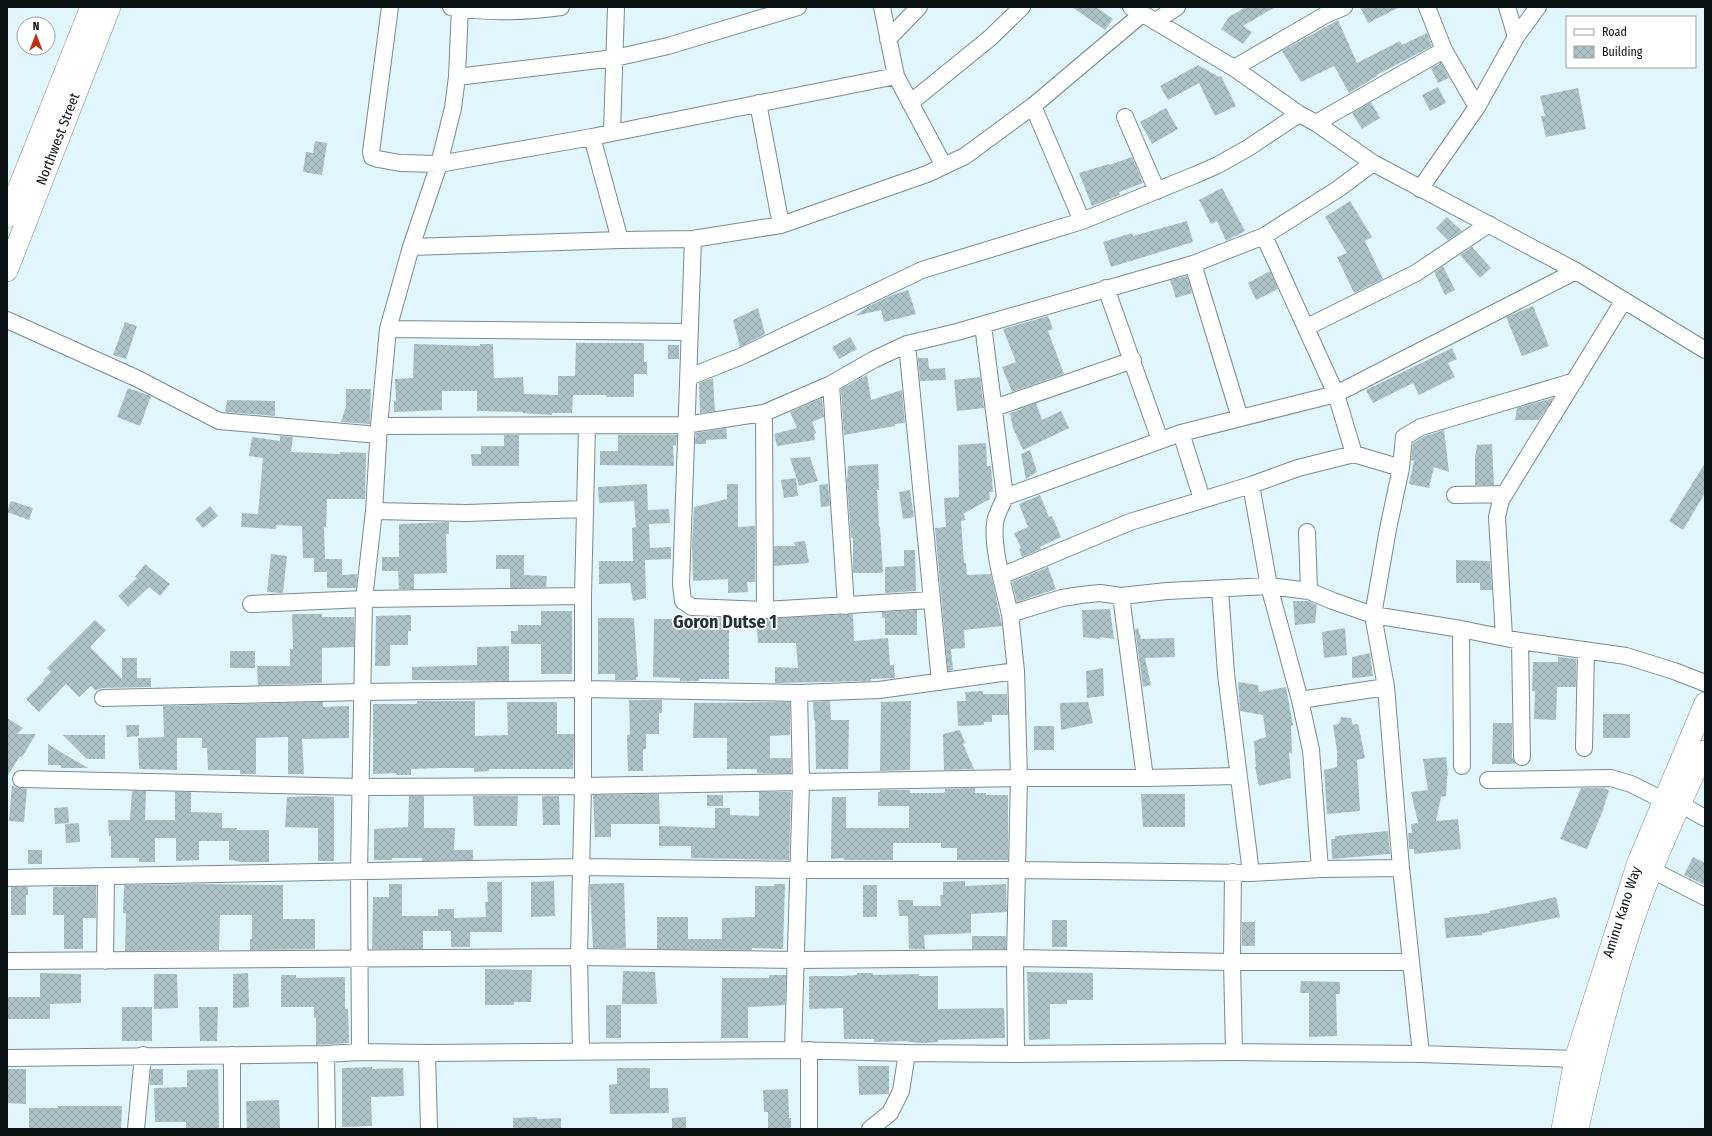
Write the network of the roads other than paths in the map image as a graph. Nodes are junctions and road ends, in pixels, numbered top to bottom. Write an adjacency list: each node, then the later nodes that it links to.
1 (91, 7): 40 (main road, Northwest Street)
2 (110, 7): 49 (main road, Northwest Street)
3 (390, 7): 36 (street)
4 (561, 7): 15 (street)
5 (616, 7): 22 (street)
6 (798, 7): 22 (street)
7 (882, 7): 20 (street)
8 (919, 7): 20 (street)
9 (1022, 7): 27 (street)
10 (1177, 7): 18 (street)
11 (1344, 7): 17 (street)
12 (1427, 7): 21 (street)
13 (1507, 7): 19 (street)
14 (1538, 7): 19 (street)
15 (457, 8): 25 (street)
16 (1136, 10): 18 (street); 28 (street)
17 (1325, 10): 23 (street)
18 (1156, 21): 23 (street)
19 (1516, 37): 29 (street)
20 (888, 39): 24 (street)
21 (1444, 50): 29 (street); 32 (street)
22 (614, 58): 25 (street); 33 (street)
23 (1234, 68): 30 (street)
24 (896, 76): 26 (street); 27 (street)
25 (457, 77): 36 (street)
26 (758, 103): 33 (street); 43 (street)
27 (910, 103): 37 (street)
28 (1033, 106): 37 (street); 41 (street)
29 (1477, 107): 38 (street)
30 (1299, 114): 32 (street); 39 (street)
31 (1125, 117): 39 (street)
32 (1316, 123): 35 (street)
33 (612, 132): 34 (street)
34 (592, 137): 36 (street); 46 (street)
35 (1373, 163): 38 (street); 44 (street)
36 (439, 164): 47 (street)
37 (944, 166): 43 (street)
38 (1420, 188): 42 (street)
39 (1157, 191): 41 (street)
40 (7, 217)
41 (1082, 221): 61 (street)
42 (1489, 224): 50 (street); 55 (street)
43 (781, 225): 45 (street)
44 (1264, 236): 48 (street); 55 (street)
45 (693, 239): 46 (street); 57 (street)
46 (620, 240): 47 (street)
47 (411, 247): 56 (street)
48 (1193, 264): 51 (street); 67 (street)
49 (8, 265)
50 (1576, 271): 52 (street); 64 (street)
51 (1106, 288): 54 (street); 60 (street)
52 (1624, 300): 59 (street); 62 (street)
53 (7, 320): 70 (street)
54 (983, 325): 58 (street); 65 (street)
55 (1306, 327): 64 (street)
56 (388, 329): 57 (street); 70 (street)
57 (690, 332): 61 (street)
58 (907, 344): 63 (street); 90 (street)
59 (1705, 350)
60 (1133, 360): 65 (street); 72 (street)
61 (689, 377): 68 (street)
62 (1576, 382): 74 (street); 76 (street)
63 (831, 384): 66 (street); 92 (street)
64 (1336, 394): 67 (street); 73 (street)
65 (994, 408): 78 (street)
66 (764, 413): 68 (street); 93 (street)
67 (1240, 418): 71 (street)
68 (685, 425): 69 (street); 93 (street)
69 (587, 426): 70 (street); 80 (street)
70 (379, 430): 81 (street)
71 (1181, 433): 72 (street); 79 (street)
72 (1160, 440): 78 (street)
73 (1354, 454): 74 (street); 75 (street)
74 (1401, 468): 95 (street)
75 (1251, 485): 79 (street); 84 (street)
76 (1505, 494): 77 (street); 97 (street)
77 (1455, 495)
78 (1005, 497): 83 (street)
79 (1202, 499): 83 (street)
80 (585, 509): 81 (street); 87 (street)
81 (374, 511): 89 (street)
82 (1306, 532): 86 (street)
83 (1001, 576): 94 (street)
84 (1269, 586): 85 (street); 86 (street); 108 (street)
85 (1220, 589): 88 (street); 114 (street)
86 (1309, 590): 95 (street)
87 (583, 596): 89 (street); 104 (street)
88 (1121, 596): 94 (street); 116 (street)
89 (364, 599): 91 (street); 105 (street)
90 (931, 600): 92 (street); 101 (street)
91 (251, 604)
92 (846, 606): 93 (street)
93 (765, 610)
94 (1010, 614): 100 (street)
95 (1373, 615): 96 (street); 103 (street)
96 (1461, 629): 97 (street); 113 (street)
97 (1504, 637): 98 (street)
98 (1520, 641): 99 (street); 112 (street)
99 (1586, 650): 102 (street); 110 (street)
100 (1016, 671): 101 (street); 115 (street)
101 (940, 682): 106 (street)
102 (1705, 683)
103 (1386, 687): 108 (street); 125 (street)
104 (584, 688): 105 (street); 106 (street); 121 (street)
105 (362, 692): 107 (street); 120 (street)
106 (799, 693): 119 (street)
107 (103, 698)
108 (1300, 700): 126 (street)
109 (1705, 703): 122 (main road, Aminu Kano Way)
110 (1584, 748)
111 (1705, 751): 122 (main road, Aminu Kano Way)
112 (1522, 757)
113 (1462, 766)
114 (1239, 776): 116 (street); 132 (street)
115 (1019, 778): 116 (street); 119 (street); 128 (street)
116 (1145, 778)
117 (21, 779): 120 (street)
118 (1488, 780): 122 (street)
119 (801, 783): 121 (street); 127 (street)
120 (362, 786): 121 (street); 130 (street)
121 (583, 786): 124 (street)
122 (1672, 802): 123 (street); 129 (main road, Aminu Kano Way); 157 (main road, Aminu Kano Way)
123 (1705, 818)
124 (580, 867): 127 (street); 130 (street); 136 (street)
125 (1401, 868): 126 (street); 143 (street)
126 (1320, 869): 132 (street)
127 (799, 870): 128 (street); 139 (street)
128 (1016, 870): 131 (street); 137 (street)
129 (1652, 870): 135 (street); 157 (main road, Aminu Kano Way)
130 (359, 872): 133 (street); 138 (street)
131 (1233, 872): 132 (street); 142 (street)
132 (1251, 873)
133 (106, 877): 134 (street); 140 (street)
134 (7, 878)
135 (1705, 897)
136 (579, 957): 138 (street); 139 (street); 147 (street)
137 (1015, 958): 139 (street); 142 (street); 152 (street)
138 (360, 959): 140 (street); 146 (street)
139 (796, 960): 144 (street)
140 (105, 961): 141 (street)
141 (7, 962)
142 (1232, 962): 143 (street); 148 (street)
143 (1410, 962): 153 (street)
144 (793, 1050): 145 (street); 147 (street)
145 (809, 1050): 150 (street); 162 (street)
146 (360, 1052): 149 (street); 151 (street)
147 (581, 1052): 149 (street)
148 (1234, 1052): 152 (street); 153 (street)
149 (427, 1053): 161 (street)
150 (907, 1053): 152 (street); 163 (street)
151 (326, 1054): 155 (street); 160 (street)
152 (1016, 1054)
153 (1421, 1054): 157 (street)
154 (142, 1055): 155 (street); 156 (street); 158 (street)
155 (232, 1055): 159 (street)
156 (7, 1058)
157 (1584, 1061): 164 (main road, Aminu Kano Way); 165 (main road, Aminu Kano Way)
158 (136, 1129)
159 (232, 1129)
160 (327, 1129)
161 (429, 1129)
162 (809, 1129)
163 (870, 1129)
164 (1562, 1129)
165 (1578, 1129)

